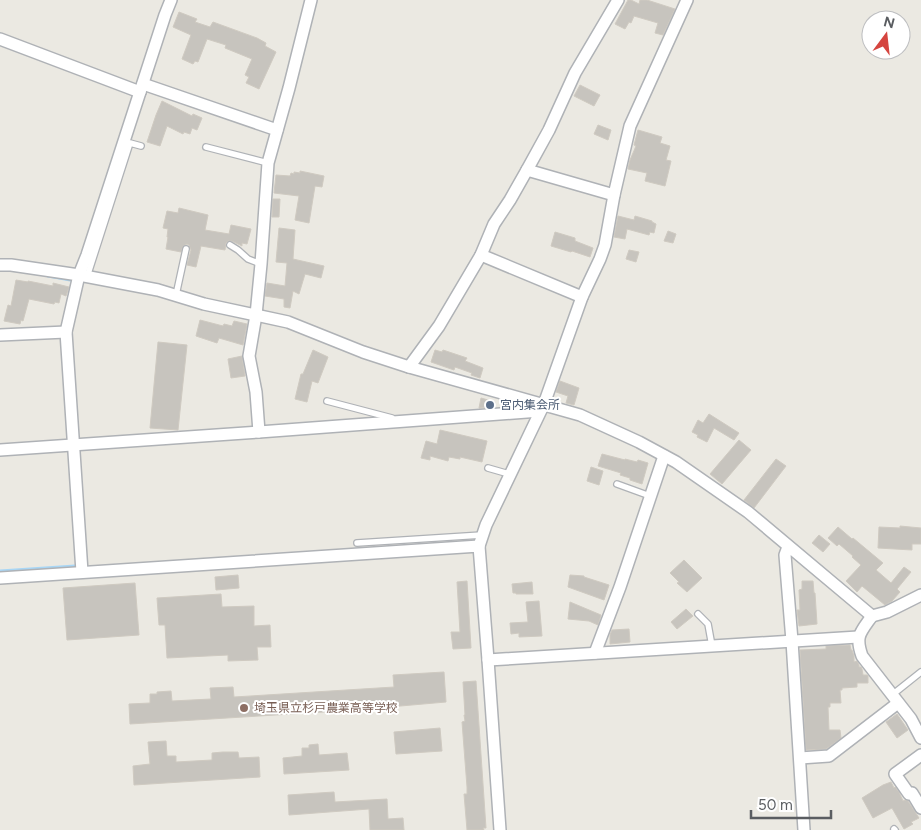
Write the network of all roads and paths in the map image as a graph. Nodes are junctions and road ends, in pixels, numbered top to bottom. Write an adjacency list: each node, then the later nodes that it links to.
1 (172, 0): 6 (street)
2 (311, 0): 7 (street)
3 (618, 0): 11 (street)
4 (687, 0): 12 (street)
5 (0, 39): 6 (street)
6 (141, 88): 7 (street); 18 (street)
7 (277, 130): 10 (street)
8 (141, 146): 18 (lane)
9 (206, 147): 10 (lane)
10 (268, 163): 16 (street)
11 (527, 170): 12 (street); 15 (street)
12 (614, 195): 20 (street)
13 (230, 245): 16 (lane)
14 (186, 249): 19 (lane)
15 (481, 255): 20 (street); 24 (street)
16 (261, 264): 21 (street)
17 (0, 265): 18 (street)
18 (83, 276): 19 (street); 22 (street)
19 (176, 295): 21 (street)
20 (582, 297): 26 (street)
21 (256, 315): 24 (street); 28 (street)
22 (66, 332): 23 (street); 29 (street)
23 (0, 335)
24 (409, 367): 26 (street)
25 (327, 401): 27 (lane)
26 (542, 408): 27 (street); 31 (street); 33 (street)
27 (404, 421): 28 (street)
28 (259, 432): 29 (street)
29 (73, 445): 30 (street); 39 (street)
30 (0, 450)
31 (664, 456): 35 (street); 38 (street)
32 (488, 468): 33 (lane)
33 (509, 474): 36 (street)
34 (617, 484): 35 (lane)
35 (650, 496): 47 (street)
36 (481, 540): 37 (lane); 39 (street); 48 (street)
37 (357, 543)
38 (788, 547): 43 (street); 45 (street)
39 (82, 572): 40 (street)
40 (0, 578)
41 (921, 595): 43 (street)
42 (698, 614): 46 (lane)
43 (872, 616): 44 (street)
44 (858, 637): 45 (street); 50 (street)
45 (792, 641): 46 (street); 53 (street)
46 (712, 646): 47 (street)
47 (595, 653): 48 (street)
48 (488, 660): 55 (street)
49 (921, 672): 50 (lane)
50 (895, 699): 51 (street); 53 (street)
51 (921, 738)
52 (921, 755): 54 (street)
53 (800, 758): 56 (street)
54 (921, 808)
55 (500, 830)
56 (804, 830)

